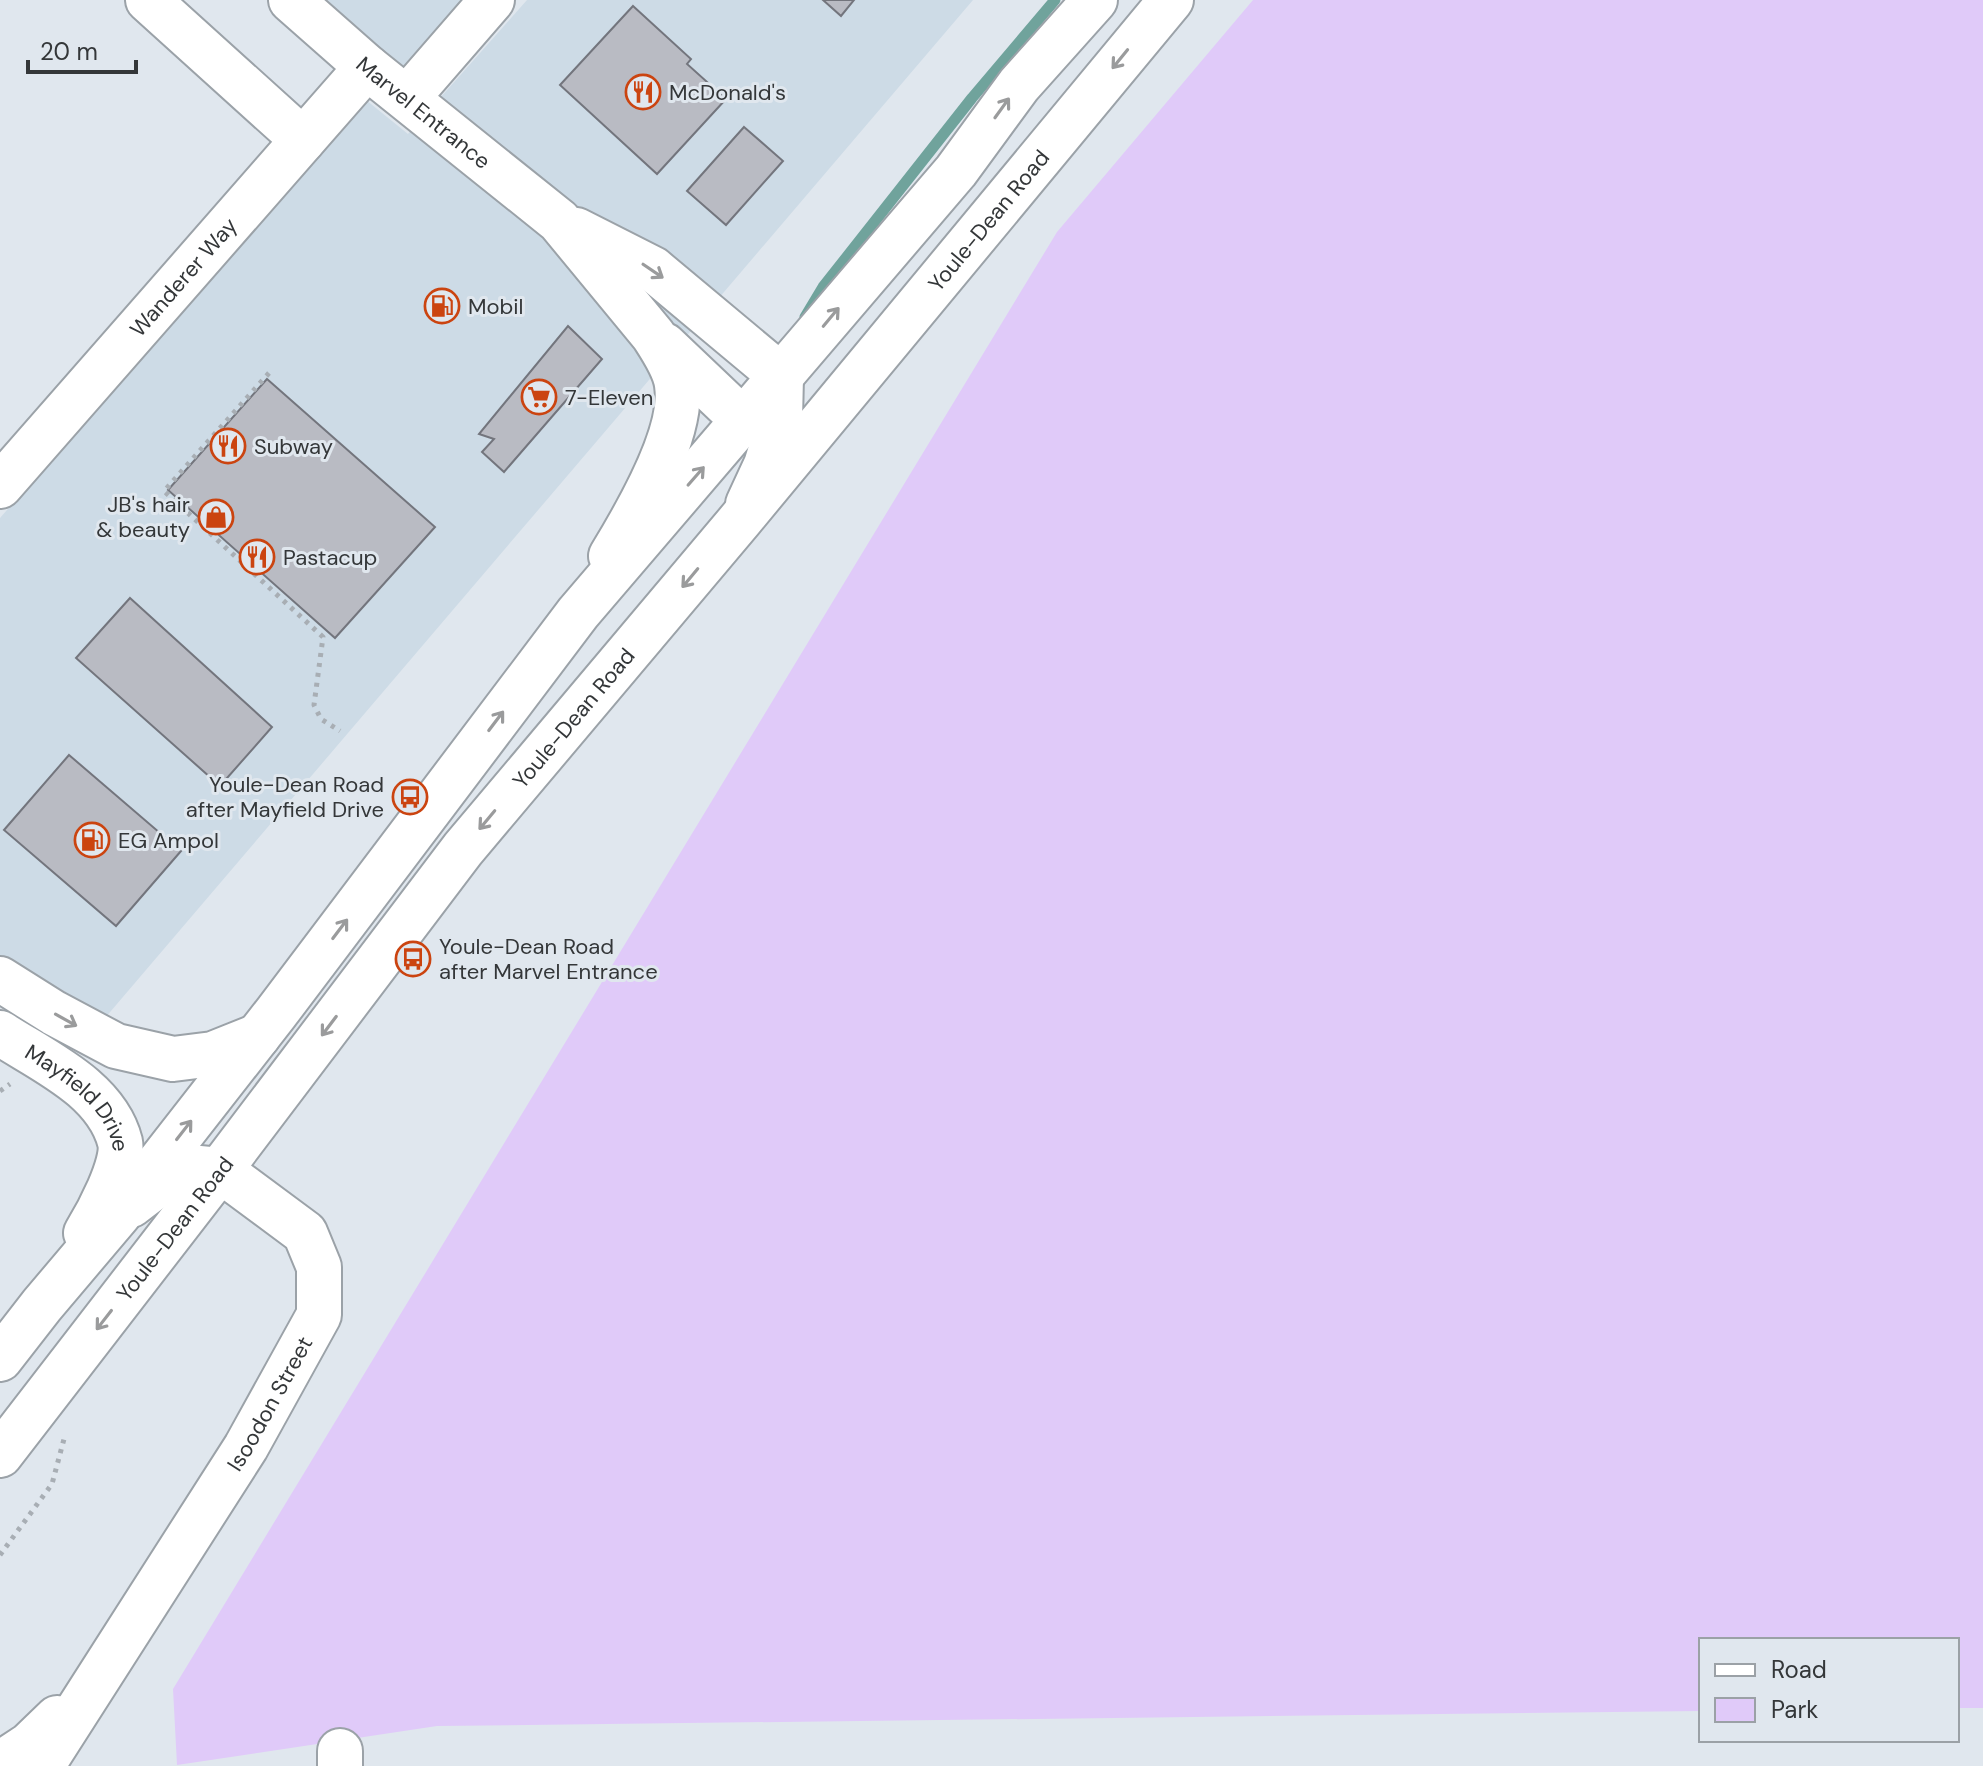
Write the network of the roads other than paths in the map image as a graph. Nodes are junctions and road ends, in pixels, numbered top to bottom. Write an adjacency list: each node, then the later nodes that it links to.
1 (148, 0): 8 (street)
2 (291, 0): 6 (street, Marvel Entrance)
3 (492, 0): 7 (street)
4 (1095, 0): 12 (street, one-way to 4)
5 (1171, 0): 11 (street, Youle-Dean Road, one-way to 11)
6 (367, 67): 7 (street, Marvel Entrance); 8 (street, Wanderer Way)
7 (407, 98): 9 (street, Marvel Entrance)
8 (303, 140): 14 (street, Wanderer Way)
9 (559, 221): 10 (street, Marvel Entrance); 12 (street, Marvel Entrance, one-way to 12)
10 (653, 335): 13 (street, Marvel Entrance); 16 (street, Marvel Entrance)
11 (866, 367): 13 (street); 15 (street, Youle-Dean Road)
12 (781, 376): 13 (street)
13 (762, 420): 15 (street); 16 (street, one-way to 13)
14 (0, 486)
15 (741, 519): 20 (street, Youle-Dean Road, one-way to 20)
16 (578, 613): 19 (street, one-way to 16)
17 (0, 979): 19 (street, one-way to 19)
18 (0, 1033): 22 (street, Mayfield Drive)
19 (258, 1036): 21 (street, one-way to 19)
20 (220, 1170): 21 (street); 24 (street, Youle-Dean Road, one-way to 24); 25 (street, Isoodon Street)
21 (119, 1214): 22 (street)
22 (42, 1305): 23 (street)
23 (0, 1359)
24 (0, 1455)
25 (117, 1651): 26 (street, Isoodon Street); 27 (street, Isoodon Street)
26 (0, 1764)
27 (42, 1766)

